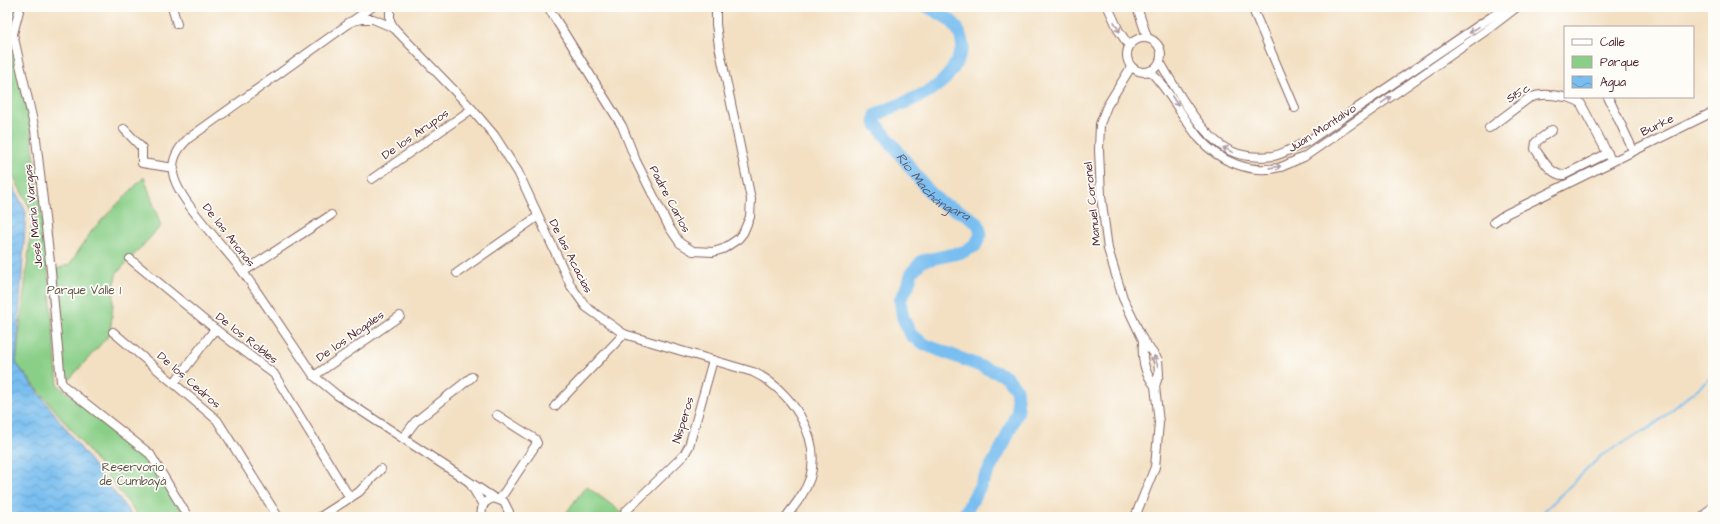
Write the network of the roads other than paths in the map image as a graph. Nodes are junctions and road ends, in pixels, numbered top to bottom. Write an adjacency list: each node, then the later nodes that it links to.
1 (20, 7): 61 (street, José Maria Vargas)
2 (172, 7): 14 (street)
3 (372, 7): 13 (street, De las Anonas)
4 (390, 7): 15 (street)
5 (548, 7): 6 (street, Padre Carlos)
6 (716, 7)
7 (1108, 7): 17 (street, one-way to 17)
8 (1137, 7): 16 (street)
9 (1252, 7): 24 (street)
10 (1506, 7): 12 (street, Juan Montalvo)
11 (1517, 7): 12 (street, Juan Montalvo)
12 (1494, 20): 18 (street, Juan Montalvo, one-way to 18); 20 (street, Juan Montalvo, one-way to 12)
13 (349, 22): 15 (street); 33 (street, De las Anonas)
14 (177, 24)
15 (394, 28): 25 (street, De las Acacias)
16 (1147, 37): 17 (street); 18 (street)
17 (1129, 46): 19 (street)
18 (1160, 62): 20 (street)
19 (1131, 67): 20 (street); 45 (street, Manuel Coronel)
20 (1150, 71)
21 (1564, 96): 27 (street, S15c)
22 (1570, 98): 31 (street)
23 (1608, 98): 30 (street)
24 (1295, 108)
25 (472, 109): 34 (street, De los Arupos); 36 (street, De las Acacias)
26 (1713, 112): 30 (street, Burke)
27 (1489, 128)
28 (124, 129): 33 (street)
29 (1552, 130): 31 (street)
30 (1633, 150): 32 (street, Burke)
31 (1608, 154): 32 (street)
32 (1612, 162): 37 (street, Burke)
33 (174, 168): 39 (street, De las Anonas)
34 (372, 179)
35 (331, 215): 39 (street)
36 (537, 217): 40 (street); 44 (street, De las Acacias)
37 (1494, 222)
38 (130, 259): 42 (street, De los Robles)
39 (243, 272): 47 (street, De las Anonas)
40 (457, 273)
41 (400, 316): 47 (street, De los Nogales)
42 (214, 329): 49 (street); 56 (street, De los Robles)
43 (113, 332): 49 (street, De los Cedros)
44 (624, 334): 46 (street, De las Acacias); 51 (street)
45 (1143, 340): 50 (street, Manuel Coronel); 50 (street, Manuel Coronel, one-way to 45)
46 (713, 360): 60 (street, Nísperos); 66 (street, De las Acacias)
47 (314, 376): 53 (street, De las Anonas)
48 (472, 377): 53 (street)
49 (174, 383): 62 (street, De los Cedros)
50 (1155, 386): 67 (street, Manuel Coronel)
51 (555, 406)
52 (497, 415): 57 (street)
53 (403, 438): 55 (street, De las Anonas)
54 (381, 469): 56 (street)
55 (468, 480): 57 (street, De las Anonas); 58 (street)
56 (350, 498): 63 (street)
57 (497, 499): 58 (street); 65 (street)
58 (483, 505): 64 (street)
59 (1713, 506): 68 (street)
60 (625, 512)
61 (188, 517)
62 (278, 517)
63 (320, 517)
64 (482, 517)
65 (507, 517)
66 (786, 517)
67 (1135, 517)
68 (1703, 517)

